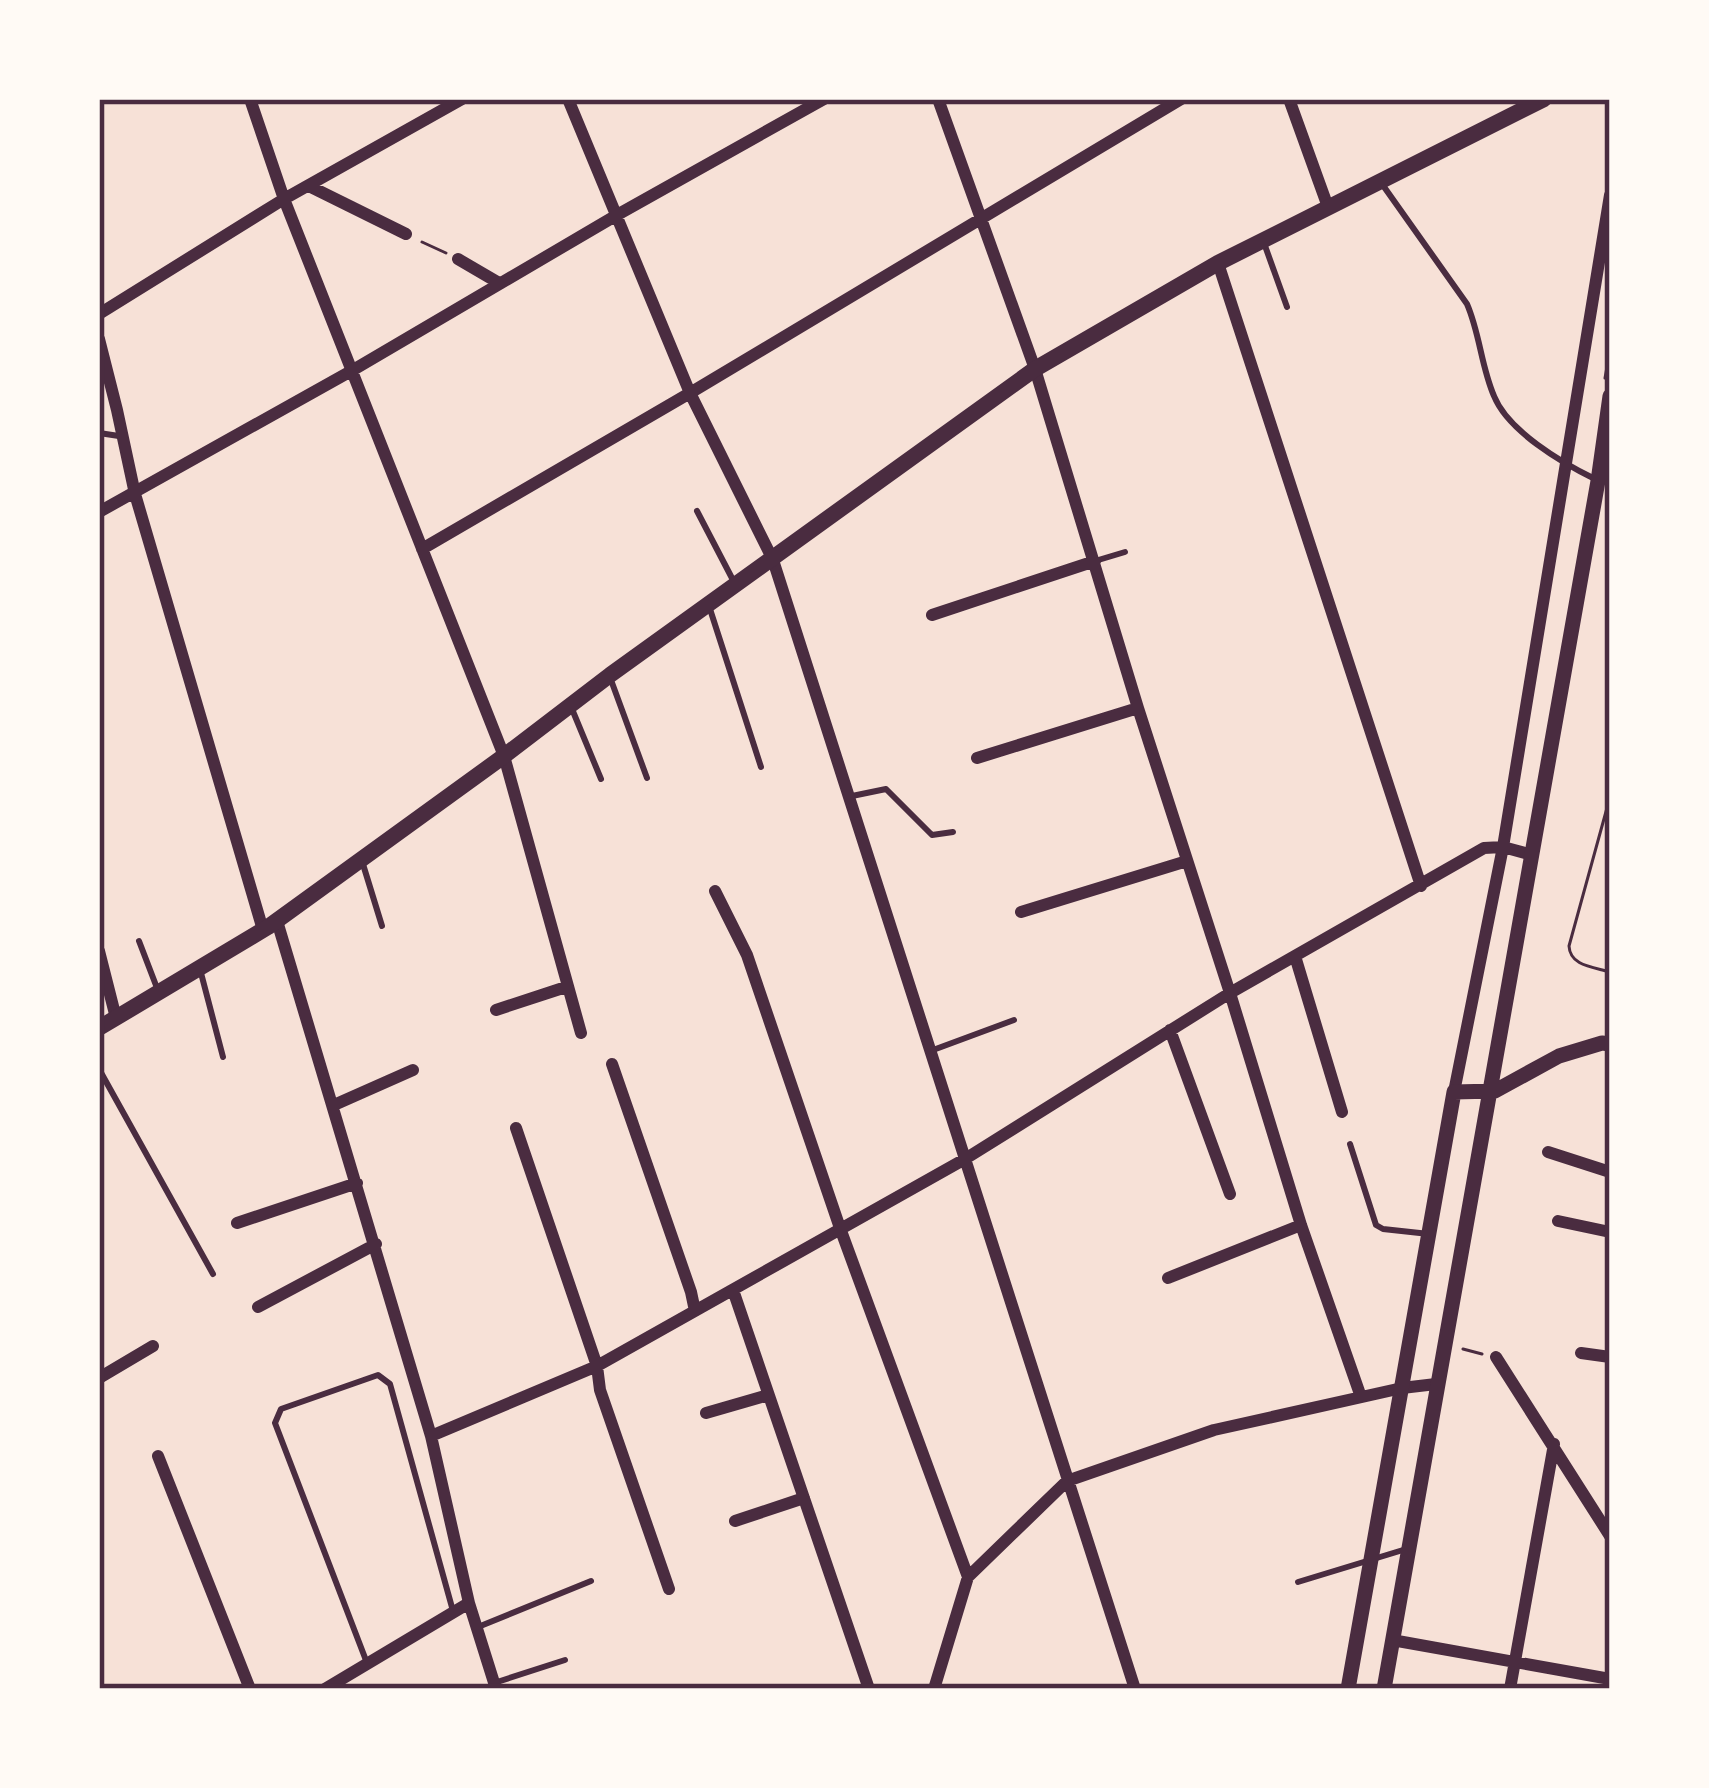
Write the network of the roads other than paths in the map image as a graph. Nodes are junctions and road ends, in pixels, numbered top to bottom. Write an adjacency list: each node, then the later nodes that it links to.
1 (250, 99): 12 (street)
2 (462, 99): 10 (street)
3 (568, 99): 14 (street)
4 (824, 99): 14 (street)
5 (938, 99): 15 (street)
6 (1181, 99): 15 (street)
7 (1289, 99): 13 (street)
8 (1544, 99): 9 (main road)
9 (1379, 182): 13 (main road); 30 (lane)
10 (309, 186): 12 (street); 16 (street)
11 (1610, 195): 30 (street)
12 (284, 199): 22 (street); 25 (street)
13 (1328, 207): 17 (main road)
14 (617, 215): 20 (street); 26 (street)
15 (981, 218): 24 (street); 26 (street)
16 (406, 234)
17 (1263, 240): 19 (main road); 21 (lane)
18 (458, 259): 20 (street)
19 (1218, 263): 24 (main road); 56 (street)
20 (499, 284): 25 (street)
21 (1287, 308)
22 (99, 314)
23 (100, 345): 29 (street)
24 (1035, 369): 37 (main road); 38 (street)
25 (352, 370): 32 (street); 35 (street)
26 (690, 393): 35 (street); 37 (street)
27 (1610, 396): 31 (street)
28 (99, 433): 29 (lane)
29 (123, 437): 32 (street)
30 (1566, 462): 31 (lane); 52 (street)
31 (1598, 481): 53 (street)
32 (135, 494): 34 (street); 59 (street)
33 (697, 511): 39 (lane)
34 (99, 512)
35 (422, 549): 45 (street)
36 (1125, 552): 38 (lane)
37 (773, 560): 39 (main road); 50 (street)
38 (1095, 561): 41 (street); 44 (street)
39 (736, 586): 40 (main road)
40 (709, 606): 42 (main road); 47 (lane)
41 (932, 615)
42 (610, 675): 43 (main road); 48 (lane)
43 (570, 706): 45 (main road); 49 (lane)
44 (1138, 708): 46 (street); 55 (street)
45 (504, 756): 54 (main road); 65 (street)
46 (977, 758)
47 (761, 767)
48 (647, 778)
49 (601, 779)
50 (849, 797): 51 (lane); 75 (street)
51 (953, 832)
52 (1503, 847): 53 (street); 56 (street); 80 (street)
53 (1532, 855): 81 (street)
54 (361, 860): 59 (main road); 60 (lane)
55 (1187, 861): 58 (street); 67 (street)
56 (1421, 886): 63 (street)
57 (715, 891): 94 (street)
58 (1021, 912)
59 (270, 926): 64 (main road); 82 (street)
60 (382, 926)
61 (139, 940): 66 (lane)
62 (99, 951): 69 (street)
63 (1295, 956): 67 (street); 83 (street)
64 (200, 968): 66 (main road); 76 (lane)
65 (566, 987): 68 (street); 73 (street)
66 (158, 992): 69 (main road)
67 (1231, 993): 72 (street); 93 (street)
68 (496, 1010)
69 (116, 1018): 71 (main road)
70 (1015, 1020): 75 (lane)
71 (99, 1028)
72 (1170, 1030): 87 (street); 90 (street)
73 (581, 1033)
74 (1610, 1044): 81 (street)
75 (929, 1052): 87 (street)
76 (223, 1057)
77 (612, 1064): 102 (street)
78 (99, 1069): 98 (lane)
79 (412, 1070): 82 (street)
80 (1454, 1092): 81 (street); 96 (street)
81 (1491, 1092): 109 (street)
82 (334, 1105): 89 (street)
83 (1342, 1112)
84 (516, 1128): 107 (street)
85 (1350, 1144): 96 (lane)
86 (1549, 1152): 88 (street)
87 (965, 1159): 94 (street); 117 (street)
88 (1610, 1172)
89 (357, 1183): 92 (street); 97 (street)
90 (1230, 1194)
91 (1558, 1222): 95 (street)
92 (236, 1223)
93 (1301, 1225): 99 (street); 112 (street)
94 (840, 1228): 100 (street); 123 (street)
95 (1610, 1232)
96 (1429, 1234): 110 (street)
97 (376, 1244): 101 (street); 114 (street)
98 (213, 1274)
99 (1168, 1278)
100 (733, 1290): 102 (street); 111 (street)
101 (258, 1307)
102 (695, 1311): 107 (street)
103 (153, 1346): 108 (street)
104 (1581, 1353): 106 (street)
105 (1496, 1357): 115 (street)
106 (1610, 1357)
107 (597, 1366): 114 (street); 126 (street)
108 (99, 1378)
109 (1436, 1384): 110 (street); 121 (street)
110 (1402, 1388): 112 (street); 122 (street)
111 (768, 1395): 113 (street); 118 (street)
112 (1360, 1397): 117 (street)
113 (706, 1413)
114 (431, 1436): 127 (street)
115 (1554, 1444): 120 (street); 132 (street)
116 (158, 1456): 136 (street)
117 (1067, 1480): 123 (street); 140 (street)
118 (804, 1498): 119 (street); 138 (street)
119 (735, 1521)
120 (1610, 1536)
121 (1408, 1549): 122 (lane); 130 (street)
122 (1372, 1558): 125 (lane); 141 (street)
123 (968, 1577): 139 (street)
124 (591, 1582): 129 (lane)
125 (1298, 1582)
126 (669, 1589)
127 (469, 1603): 128 (street); 129 (street)
128 (453, 1611): 133 (street); 133 (lane)
129 (477, 1628): 135 (street)
130 (1392, 1640): 132 (street); 142 (street)
131 (565, 1660): 135 (lane)
132 (1514, 1663): 134 (street); 143 (street)
133 (368, 1664): 137 (street)
134 (1610, 1679)
135 (495, 1686)
136 (250, 1689)
137 (326, 1689)
138 (869, 1689)
139 (934, 1689)
140 (1135, 1689)
141 (1348, 1689)
142 (1384, 1689)
143 (1510, 1689)

